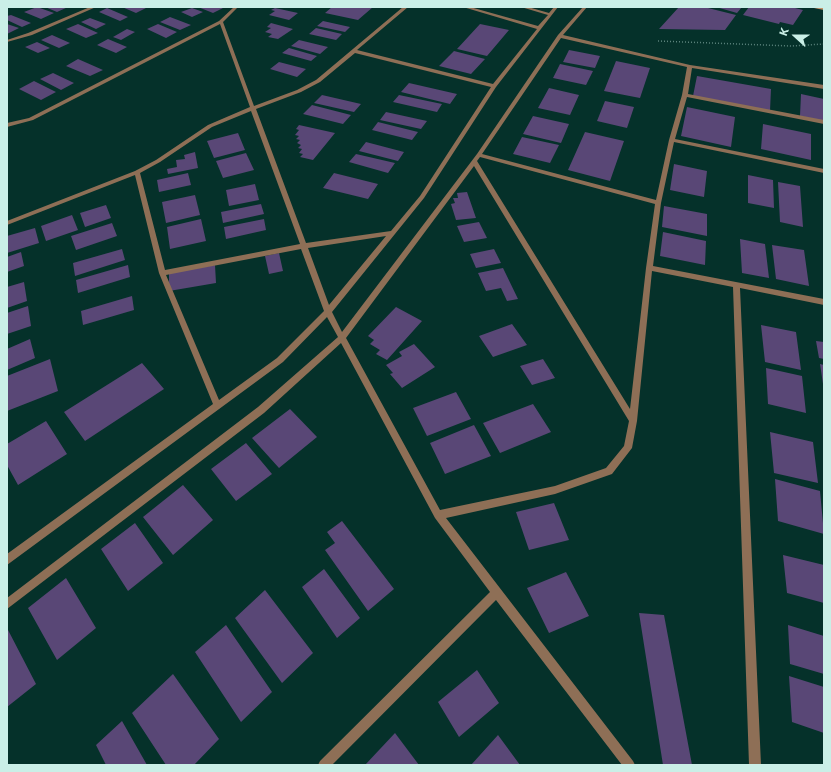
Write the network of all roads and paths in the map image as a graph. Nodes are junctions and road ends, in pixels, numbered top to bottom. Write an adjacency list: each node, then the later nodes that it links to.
1 (94, 7): 14 (street)
2 (236, 7): 11 (street)
3 (406, 7): 17 (street)
4 (464, 7): 12 (street)
5 (523, 7): 10 (street)
6 (556, 7): 10 (street)
7 (585, 7): 13 (street)
8 (816, 7): 9 (main road)
9 (824, 9)
10 (550, 14): 12 (street)
11 (221, 22): 22 (street); 24 (street)
12 (539, 28): 19 (street)
13 (560, 36): 18 (street); 26 (street)
14 (7, 41)
15 (657, 41): 16 (path)
16 (824, 44)
17 (354, 51): 19 (street); 22 (street)
18 (690, 66): 20 (street); 21 (street)
19 (494, 86): 32 (street)
20 (824, 88)
21 (685, 95): 23 (street); 25 (street)
22 (253, 108): 29 (street); 33 (street)
23 (824, 122)
24 (7, 125)
25 (672, 140): 28 (street); 30 (street)
26 (479, 155): 27 (street); 30 (street)
27 (474, 161): 39 (street); 41 (street)
28 (824, 171)
29 (137, 172): 31 (street); 35 (street)
30 (658, 203): 34 (street)
31 (7, 224)
32 (393, 233): 33 (street); 38 (street)
33 (303, 246): 35 (street); 38 (street)
34 (649, 268): 36 (street); 41 (street)
35 (162, 273): 40 (street)
36 (736, 284): 37 (street); 48 (street)
37 (824, 302)
38 (328, 312): 39 (street); 40 (street)
39 (342, 338): 42 (street); 45 (street)
40 (218, 406): 43 (street)
41 (633, 421): 42 (street)
42 (438, 515): 44 (street)
43 (7, 560)
44 (496, 592): 46 (street); 47 (street)
45 (7, 604)
46 (324, 765)
47 (629, 765)
48 (755, 765)

